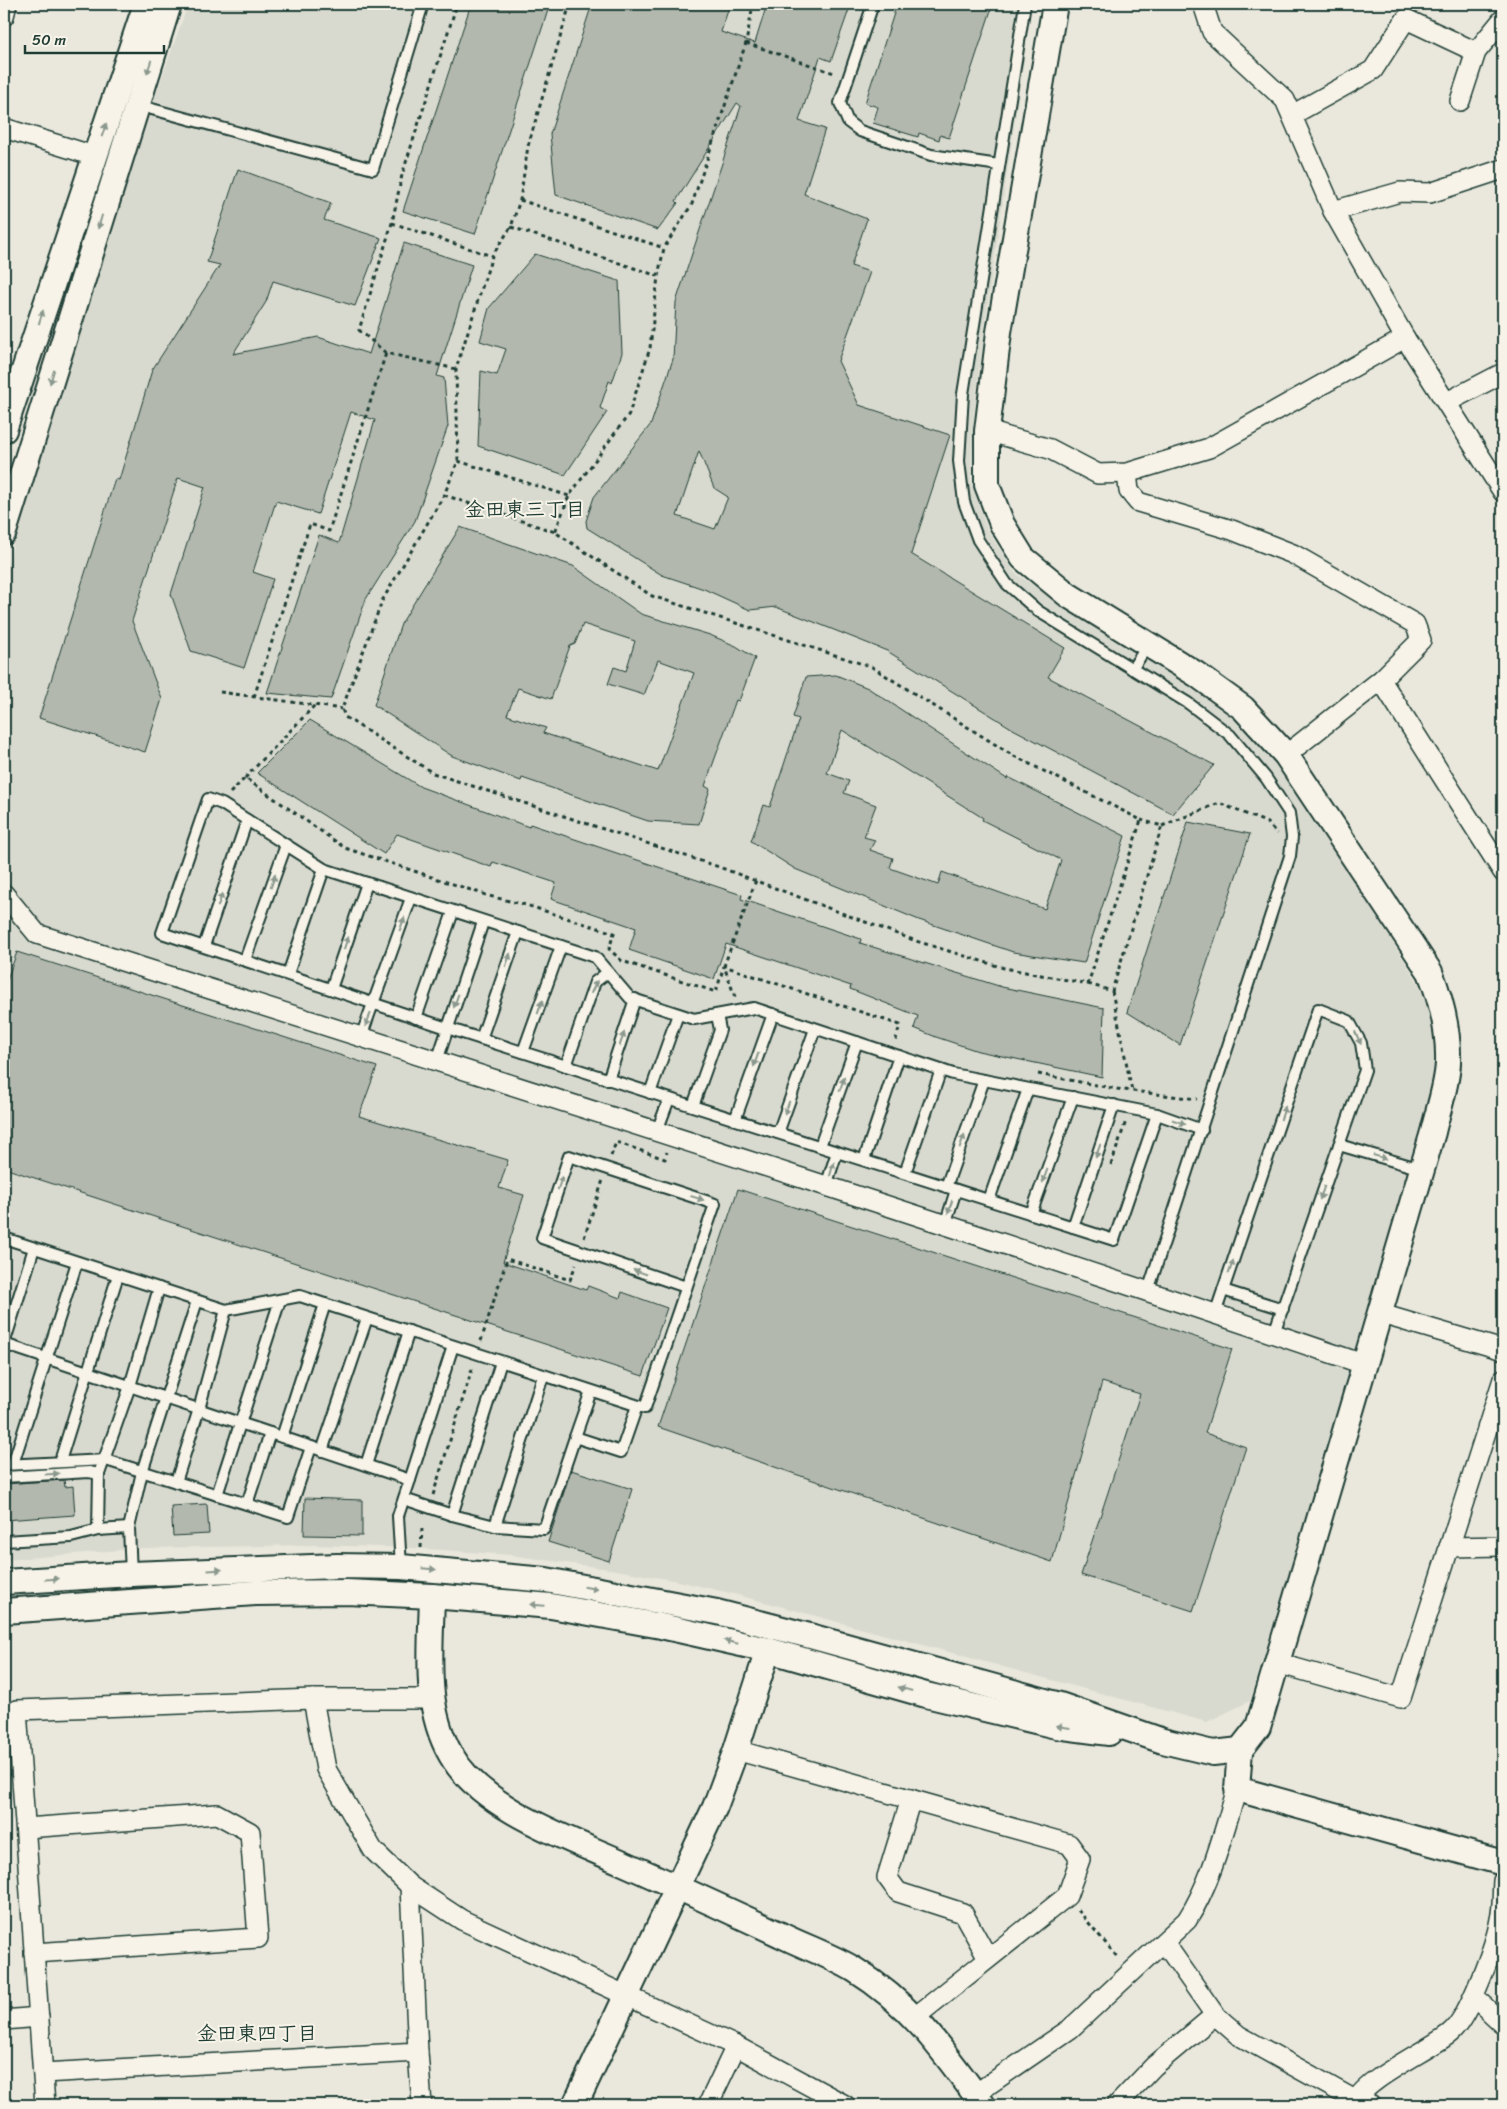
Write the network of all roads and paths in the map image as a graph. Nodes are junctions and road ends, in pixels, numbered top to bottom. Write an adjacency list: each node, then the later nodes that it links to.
1 (146, 4): 19 (street, one-way to 1)
2 (169, 4): 16 (street, one-way to 16)
3 (423, 4): 16 (lane)
4 (457, 4): 24 (path)
5 (570, 4): 22 (path)
6 (753, 4): 12 (path)
7 (872, 4): 20 (lane)
8 (1025, 4): 20 (lane)
9 (1055, 4): 35 (street)
10 (1203, 4): 17 (street)
11 (1502, 22): 13 (street)
12 (746, 43): 14 (path); 26 (path)
13 (1476, 52): 15 (street); 17 (street)
14 (834, 73)
15 (1460, 101)
16 (137, 105): 41 (street, one-way to 41)
17 (1292, 115): 23 (street)
18 (4, 128): 19 (street)
19 (94, 156): 34 (street, one-way to 19)
20 (999, 165): 44 (lane)
21 (1503, 169): 23 (street)
22 (520, 200): 25 (path); 26 (path)
23 (1333, 212): 29 (street)
24 (392, 223): 27 (path); 30 (path)
25 (511, 227): 27 (path); 28 (path)
26 (664, 248): 28 (path)
27 (492, 256): 31 (path)
28 (658, 276): 40 (path)
29 (1405, 338): 33 (street); 37 (street)
30 (386, 353): 31 (path); 47 (path)
31 (456, 369): 36 (path)
32 (1503, 373): 33 (street)
33 (1447, 402): 38 (street)
34 (4, 430)
35 (987, 431): 37 (street); 43 (street)
36 (458, 461): 39 (path); 40 (path)
37 (1127, 473): 45 (street)
38 (1503, 492)
39 (444, 495): 42 (path); 49 (path)
40 (569, 496): 42 (path)
41 (4, 532)
42 (555, 532): 54 (path)
43 (1148, 645): 44 (lane); 50 (street)
44 (1132, 669): 109 (lane)
45 (1381, 680): 50 (street); 59 (street)
46 (220, 692): 47 (path)
47 (254, 697): 48 (path)
48 (315, 705): 49 (path); 51 (path)
49 (342, 709): 60 (path)
50 (1286, 755): 117 (street)
51 (245, 778): 52 (path); 70 (path)
52 (228, 795)
53 (248, 820): 57 (lane); 67 (lane, one-way to 53); 67 (lane)
54 (1141, 820): 55 (path); 73 (path)
55 (1162, 826): 56 (path); 75 (path)
56 (1279, 836)
57 (286, 846): 58 (lane); 69 (lane, one-way to 57)
58 (324, 869): 61 (lane); 72 (lane)
59 (1503, 872)
60 (756, 880): 70 (path); 73 (path)
61 (367, 883): 63 (lane); 74 (lane, one-way to 61)
62 (4, 894): 85 (street)
63 (412, 898): 64 (lane); 77 (lane, one-way to 63)
64 (453, 912): 65 (lane); 82 (lane)
65 (483, 922): 66 (lane); 83 (lane, one-way to 83)
66 (518, 932): 68 (lane); 86 (lane, one-way to 66)
67 (204, 946): 69 (lane)
68 (561, 946): 71 (lane); 89 (lane, one-way to 68)
69 (246, 960): 72 (lane)
70 (724, 966): 78 (path); 87 (path)
71 (608, 972): 76 (lane); 92 (lane, one-way to 71)
72 (288, 974): 74 (lane)
73 (1088, 984): 75 (path)
74 (331, 989): 77 (lane)
75 (1112, 991): 98 (path)
76 (635, 999): 79 (lane); 95 (lane, one-way to 76)
77 (374, 1003): 82 (lane); 85 (lane, one-way to 85)
78 (738, 1005)
79 (678, 1014): 81 (lane); 99 (lane)
80 (773, 1014): 81 (lane); 84 (lane); 107 (lane, one-way to 107)
81 (717, 1015): 105 (lane)
82 (416, 1018): 83 (lane)
83 (447, 1028): 86 (lane); 91 (lane)
84 (815, 1029): 88 (lane); 110 (lane, one-way to 110)
85 (361, 1037): 91 (street)
86 (481, 1039): 89 (lane)
87 (904, 1041)
88 (857, 1042): 90 (lane); 112 (lane, one-way to 88)
89 (523, 1052): 92 (lane)
90 (899, 1056): 93 (lane); 116 (lane)
91 (437, 1061): 108 (street)
92 (566, 1066): 95 (lane)
93 (941, 1070): 96 (lane); 118 (lane)
94 (1029, 1073): 98 (path)
95 (608, 1080): 99 (lane)
96 (984, 1080): 97 (lane); 121 (lane, one-way to 96)
97 (1028, 1089): 100 (lane); 122 (lane)
98 (1132, 1091): 102 (path); 103 (path)
99 (650, 1093): 101 (lane)
100 (1073, 1097): 104 (lane); 123 (lane, one-way to 123)
101 (669, 1099): 105 (lane); 108 (lane)
102 (1134, 1099)
103 (1197, 1099)
104 (1114, 1105): 106 (lane); 125 (lane, one-way to 125)
105 (692, 1106): 107 (lane)
106 (1157, 1114): 109 (lane, one-way to 109); 125 (lane)
107 (736, 1120): 110 (lane)
108 (657, 1130): 120 (street)
109 (1202, 1130): 135 (lane)
110 (778, 1133): 112 (lane)
111 (1339, 1145): 117 (lane, one-way to 117); 134 (lane, one-way to 111); 139 (lane, one-way to 139)
112 (820, 1146): 114 (lane)
113 (668, 1151): 115 (path)
114 (837, 1152): 116 (lane); 120 (lane, one-way to 114)
115 (610, 1156)
116 (864, 1160): 118 (lane)
117 (1421, 1169): 141 (street)
118 (906, 1173): 121 (lane)
119 (603, 1180): 127 (path)
120 (826, 1186): 124 (street)
121 (951, 1188): 122 (lane); 124 (lane, one-way to 124)
122 (989, 1200): 123 (lane)
123 (1031, 1214): 125 (lane)
124 (945, 1225): 135 (street)
125 (1073, 1227)
126 (4, 1238): 128 (lane)
127 (583, 1241)
128 (34, 1248): 129 (lane); 147 (lane)
129 (77, 1262): 131 (lane); 150 (lane)
130 (576, 1262): 146 (path)
131 (118, 1275): 133 (lane); 154 (lane)
132 (686, 1287): 132 (lane, one-way to 132); 160 (lane)
133 (159, 1288): 137 (lane); 157 (lane)
134 (1223, 1290): 139 (lane); 142 (lane)
135 (1148, 1291): 142 (street)
136 (280, 1300): 138 (lane); 140 (lane); 162 (lane)
137 (197, 1301): 140 (lane); 159 (lane)
138 (325, 1304): 143 (lane); 164 (lane)
139 (1283, 1309): 145 (lane)
140 (226, 1310): 161 (lane)
141 (1378, 1313): 149 (street); 152 (street)
142 (1215, 1314): 145 (street)
143 (367, 1318): 144 (lane); 167 (lane)
144 (409, 1331): 148 (lane); 171 (lane)
145 (1274, 1333): 152 (street)
146 (480, 1341)
147 (4, 1344): 150 (lane)
148 (453, 1346): 151 (lane); 175 (lane)
149 (1503, 1350)
150 (46, 1358): 154 (lane); 170 (lane)
151 (501, 1362): 155 (lane); 181 (lane)
152 (1363, 1364): 196 (street)
153 (473, 1366): 178 (path)
154 (87, 1372): 157 (lane); 169 (lane)
155 (543, 1376): 158 (lane); 182 (lane)
156 (1503, 1379): 188 (street)
157 (130, 1386): 159 (lane); 168 (lane)
158 (591, 1391): 160 (lane); 165 (lane)
159 (165, 1398): 161 (lane); 172 (lane)
160 (637, 1406): 165 (lane)
161 (199, 1409): 162 (lane); 176 (lane)
162 (241, 1423): 163 (lane); 177 (lane)
163 (270, 1433): 164 (lane); 180 (lane)
164 (282, 1437): 166 (lane)
165 (575, 1437): 182 (lane)
166 (311, 1447): 167 (lane); 180 (lane)
167 (322, 1451): 171 (lane)
168 (106, 1460): 169 (lane); 172 (lane); 173 (lane)
169 (60, 1461): 170 (lane)
170 (8, 1465)
171 (366, 1465): 175 (lane)
172 (142, 1472): 176 (lane); 183 (lane)
173 (100, 1474): 174 (lane, one-way to 173); 185 (lane)
174 (4, 1477)
175 (410, 1480): 179 (lane)
176 (176, 1482): 177 (lane)
177 (218, 1495): 180 (lane)
178 (432, 1496)
179 (404, 1499): 181 (lane); 190 (lane)
180 (248, 1504)
181 (452, 1516): 182 (lane)
182 (495, 1526)
183 (129, 1528): 185 (lane); 191 (lane)
184 (422, 1528): 189 (path)
185 (98, 1530): 186 (lane)
186 (4, 1541)
187 (1503, 1546): 188 (street)
188 (1449, 1547): 196 (street)
189 (421, 1553)
190 (401, 1566): 191 (street, one-way to 190); 199 (street, one-way to 199)
191 (131, 1574): 192 (street, one-way to 191)
192 (4, 1582)
193 (432, 1596): 194 (street); 195 (street, one-way to 193); 198 (street)
194 (4, 1611)
195 (768, 1650): 199 (street, one-way to 195); 200 (street)
196 (1277, 1663): 201 (street)
197 (313, 1698): 198 (street); 204 (street); 207 (street)
198 (432, 1699): 208 (street)
199 (1163, 1740): 201 (street)
200 (736, 1750): 203 (street); 208 (street)
201 (1240, 1750): 202 (street)
202 (1237, 1789): 205 (street); 210 (street)
203 (910, 1799): 209 (street); 212 (street)
204 (26, 1828): 211 (street); 211 (street)
205 (1503, 1863)
206 (1503, 1881): 215 (street)
207 (410, 1886): 214 (street); 222 (street)
208 (678, 1887): 214 (street); 218 (street)
209 (1067, 1896): 212 (street); 213 (path)
210 (1164, 1942): 213 (street); 216 (street)
211 (34, 1953): 217 (street)
212 (988, 1958): 218 (street)
213 (1130, 1973): 224 (street)
214 (626, 1997): 221 (street); 228 (street)
215 (1474, 1997): 220 (street); 225 (street)
216 (1215, 2015): 225 (street); 231 (street)
217 (38, 2017): 219 (street); 223 (street)
218 (915, 2017): 224 (street)
219 (4, 2020)
220 (1503, 2024)
221 (736, 2046): 229 (street); 230 (street)
222 (418, 2052): 223 (street); 227 (street)
223 (43, 2073): 226 (street)
224 (979, 2100)
225 (1360, 2103)
226 (45, 2105)
227 (422, 2105)
228 (575, 2105)
229 (708, 2105)
230 (845, 2105)
231 (1117, 2105)

